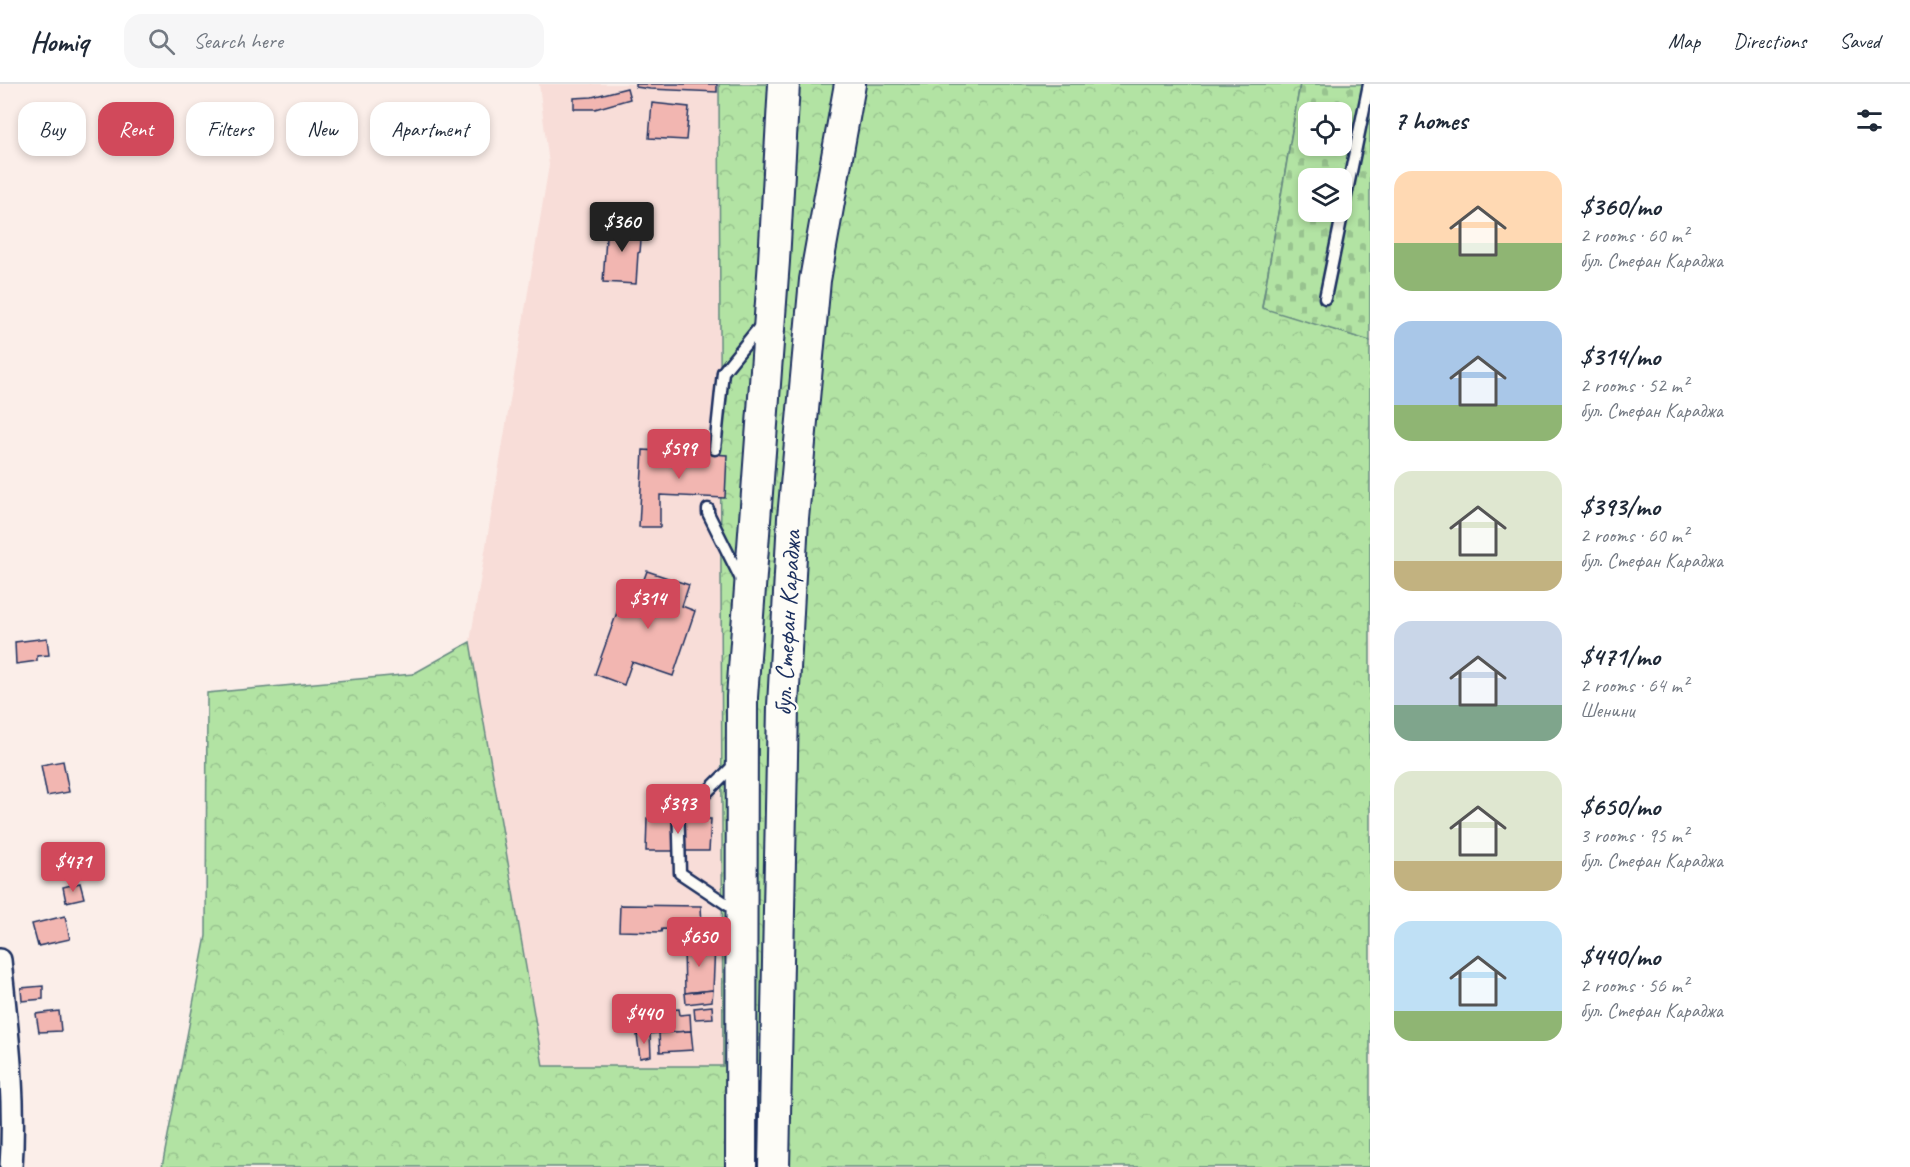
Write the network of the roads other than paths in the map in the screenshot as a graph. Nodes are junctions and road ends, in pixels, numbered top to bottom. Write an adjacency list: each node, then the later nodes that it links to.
1 (784, 84): 4 (main road, бул. Стефан Караджа)
2 (850, 84): 5 (main road, бул. Стефан Караджа)
3 (1369, 84): 6 (lane)
4 (777, 210): 5 (main road); 7 (main road, бул. Стефан Караджа)
5 (826, 214): 16 (main road, бул. Стефан Караджа)
6 (1325, 298)
7 (770, 315): 8 (lane); 10 (main road, бул. Стефан Караджа)
8 (715, 449)
9 (708, 509): 10 (lane)
10 (749, 594): 11 (main road, бул. Стефан Караджа)
11 (742, 758): 12 (main road, бул. Стефан Караджа); 12 (lane)
12 (741, 914): 15 (main road, бул. Стефан Караджа)
13 (0, 960): 14 (street)
14 (11, 1167)
15 (741, 1167)
16 (774, 1167)

